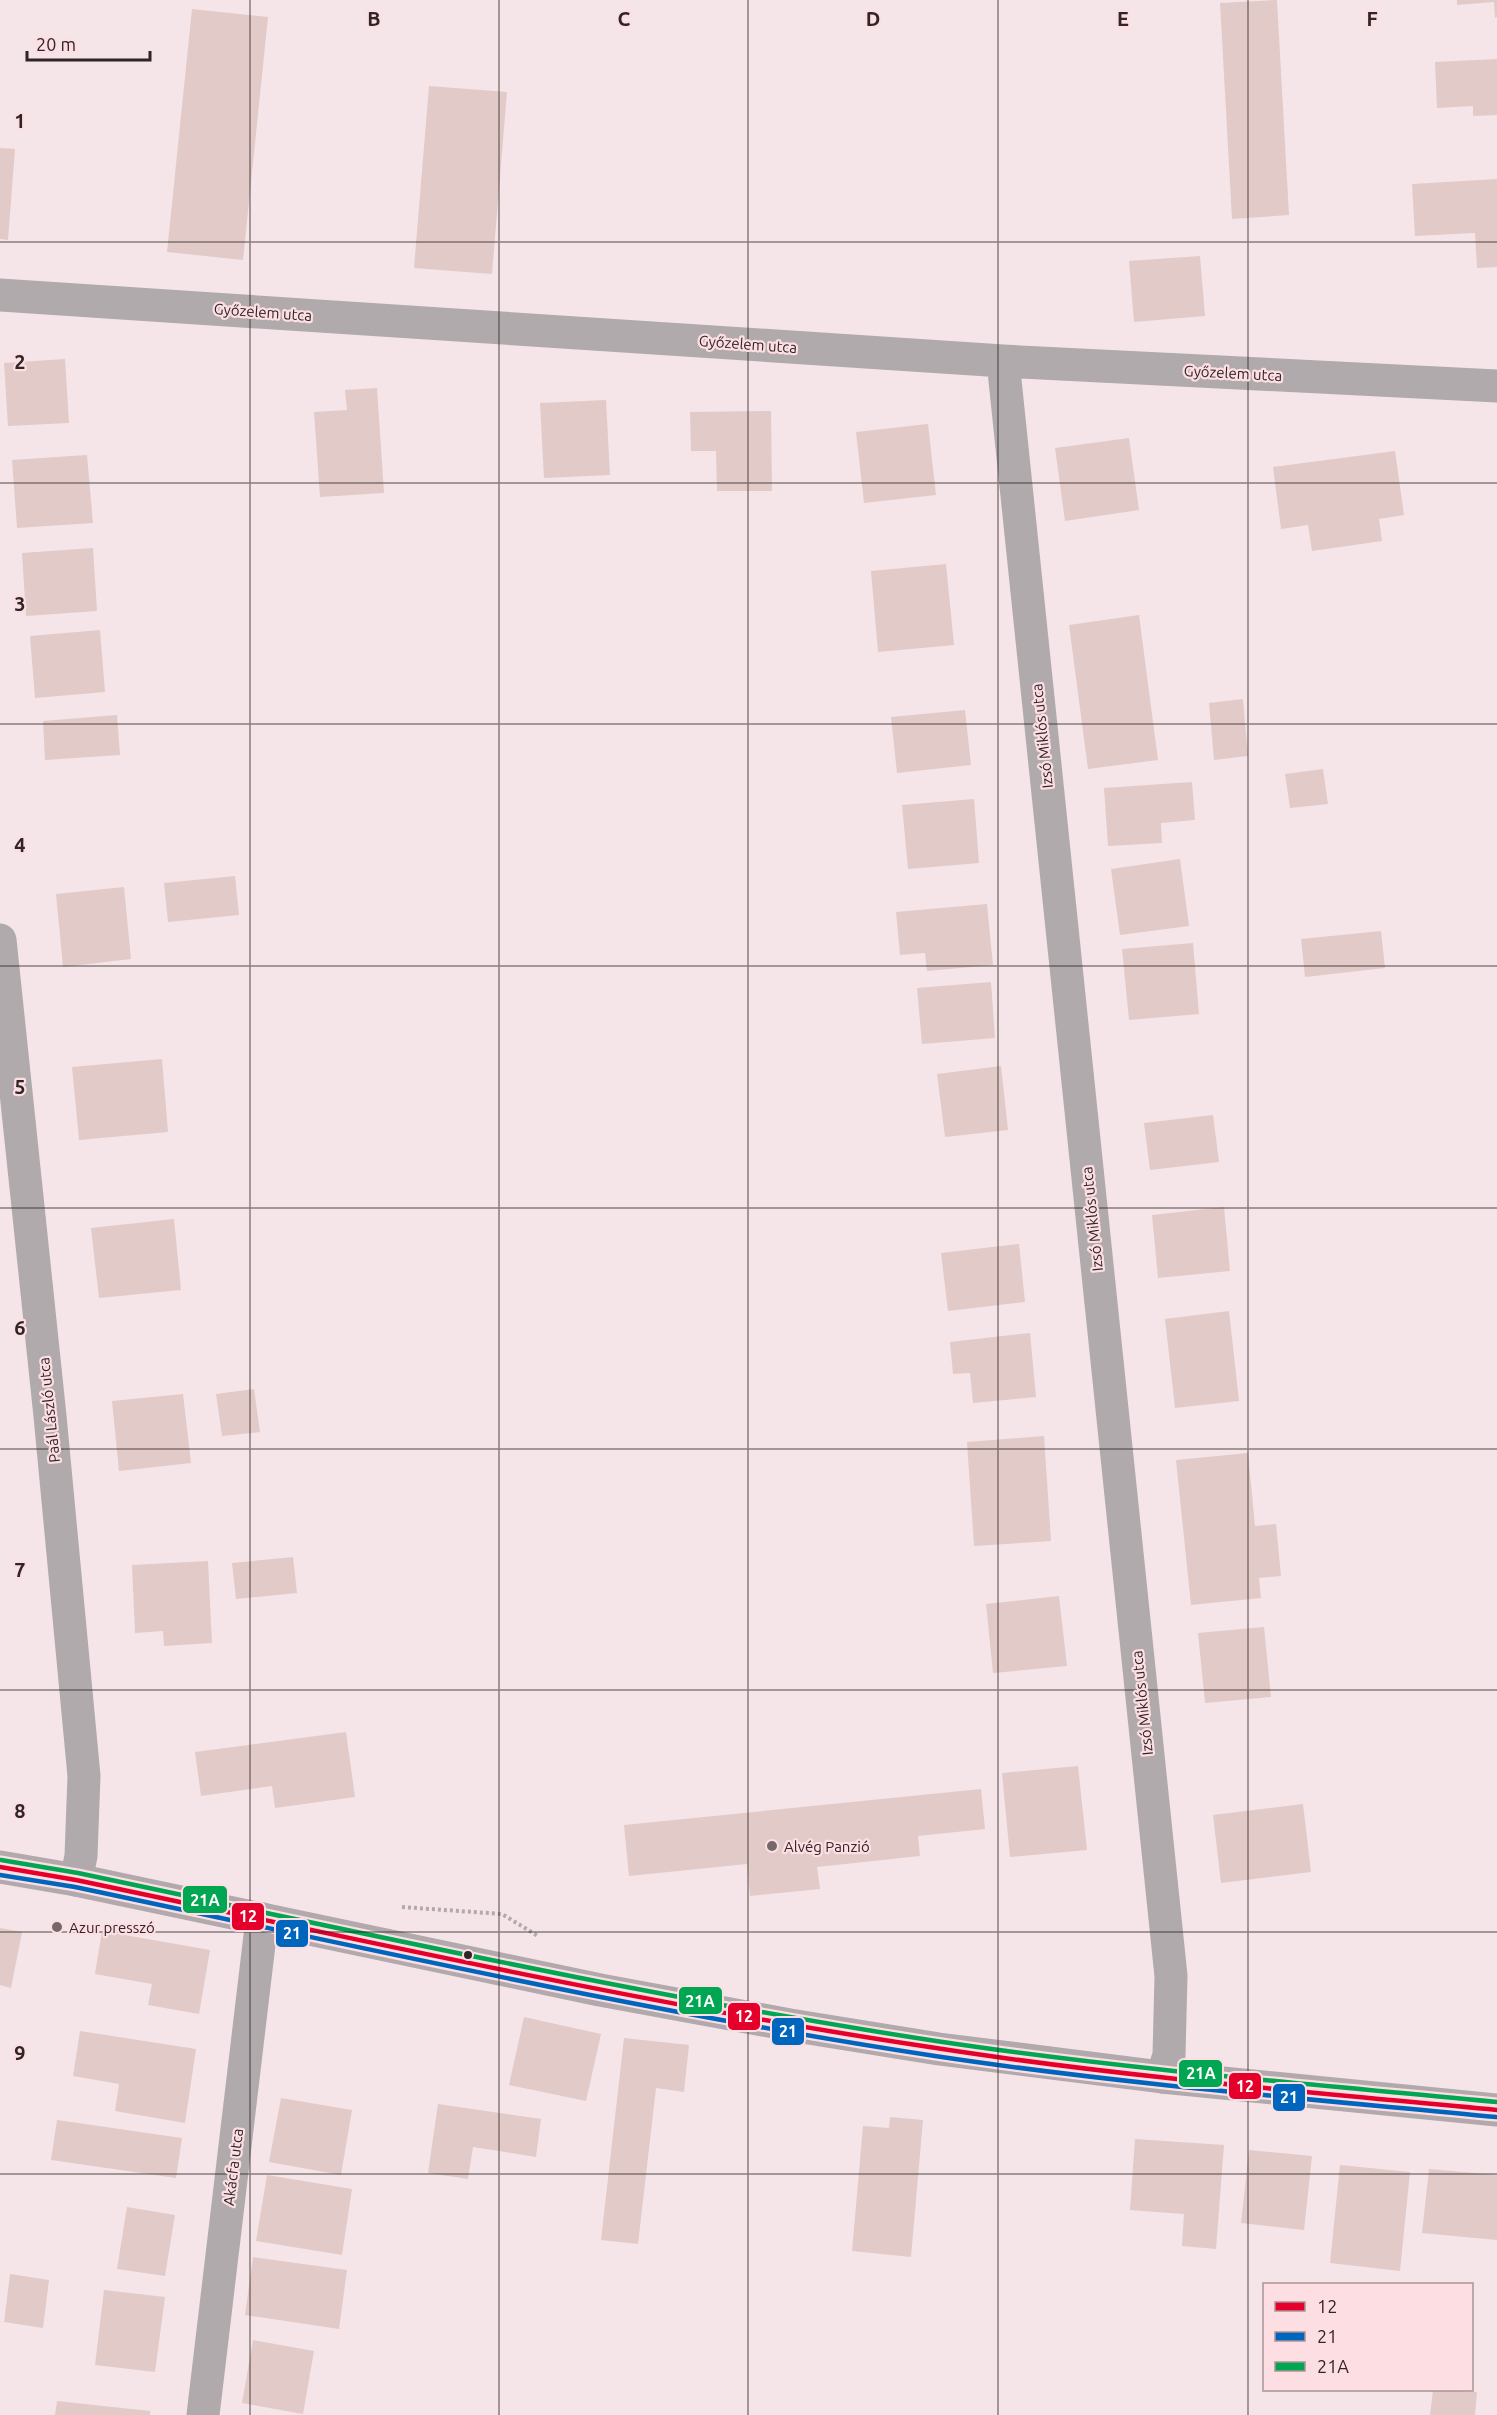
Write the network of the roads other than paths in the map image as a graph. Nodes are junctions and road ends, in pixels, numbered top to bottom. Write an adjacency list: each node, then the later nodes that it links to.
1 (0, 295): 2 (street, Győzelem utca)
2 (1003, 361): 3 (street, Győzelem utca); 8 (street, Izsó Miklós utca)
3 (1497, 386)
4 (0, 940): 6 (street, Paál László utca)
5 (0, 1867): 6 (street)
6 (76, 1880): 7 (street)
7 (262, 1919): 8 (street); 10 (street, Akácfa utca)
8 (1162, 2078): 9 (street)
9 (1497, 2110)
10 (203, 2415)

